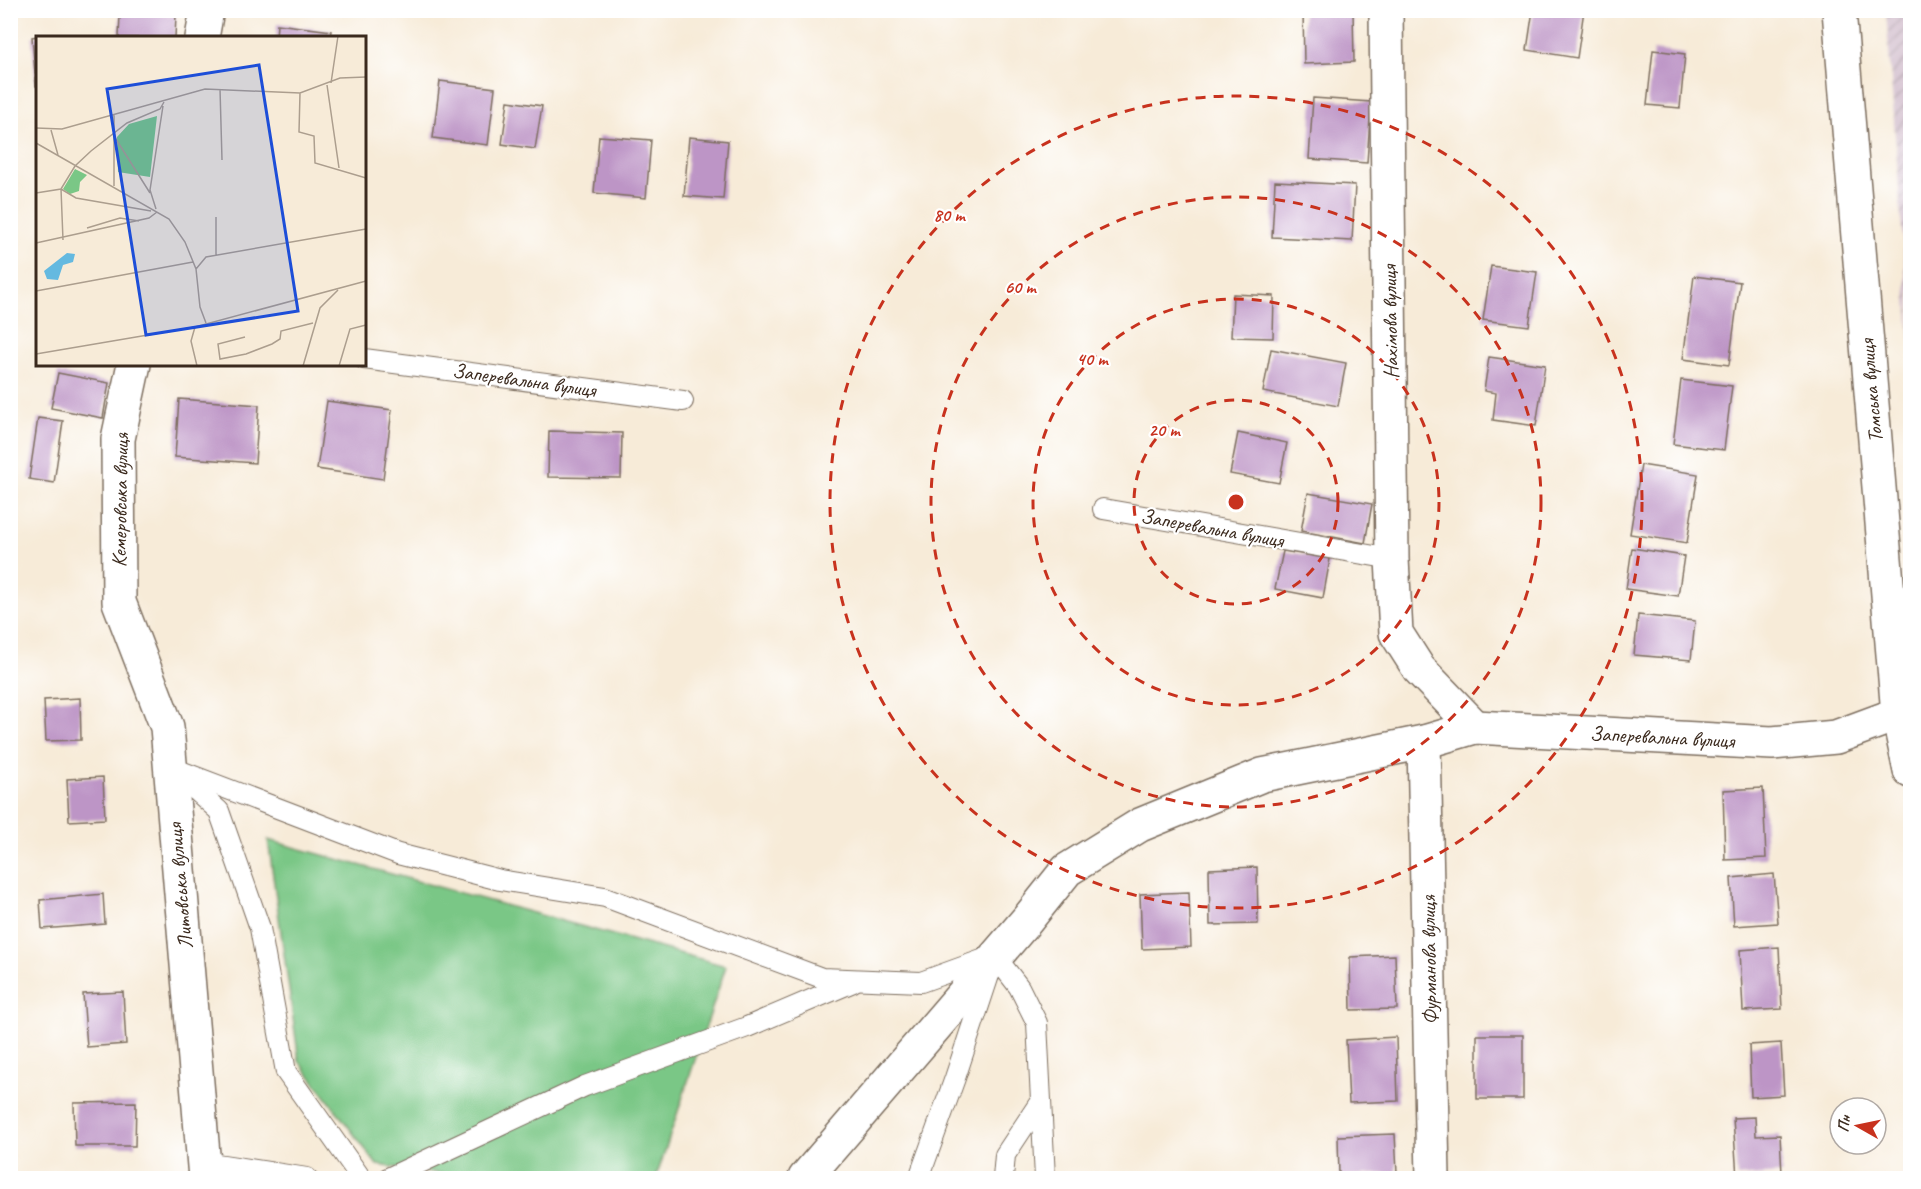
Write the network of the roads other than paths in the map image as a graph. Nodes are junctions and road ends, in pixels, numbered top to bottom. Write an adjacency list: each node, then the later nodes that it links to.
1 (207, 10): 4 (street)
2 (1386, 10): 9 (street, Нахімова вулиця)
3 (1839, 10): 11 (street, Томська вулиця)
4 (202, 36)
5 (366, 358): 7 (lane, Заперевальна вулиця)
6 (134, 366): 10 (street, Кемеровська вулиця)
7 (683, 401)
8 (1103, 509): 9 (lane, Заперевальна вулиця)
9 (1392, 559): 12 (street, Нахімова вулиця)
10 (119, 602): 14 (street, Литовська вулиця)
11 (1898, 714): 12 (street, Заперевальна вулиця); 15 (street, Томська вулиця)
12 (1475, 727): 13 (street, Заперевальна вулиця)
13 (1424, 742): 16 (street, Заперевальна вулиця); 27 (street, Фурманова вулиця)
14 (170, 767): 17 (lane); 19 (street, Литовська вулиця); 21 (lane)
15 (1911, 771)
16 (995, 956): 17 (lane); 18 (lane); 23 (street, Заперевальна вулиця); 24 (lane)
17 (859, 980): 22 (lane)
18 (1040, 1102): 25 (lane); 26 (lane)
19 (204, 1170): 20 (lane)
20 (307, 1179)
21 (361, 1179)
22 (388, 1179)
23 (805, 1179)
24 (919, 1179)
25 (1003, 1179)
26 (1045, 1179)
27 (1433, 1179)

